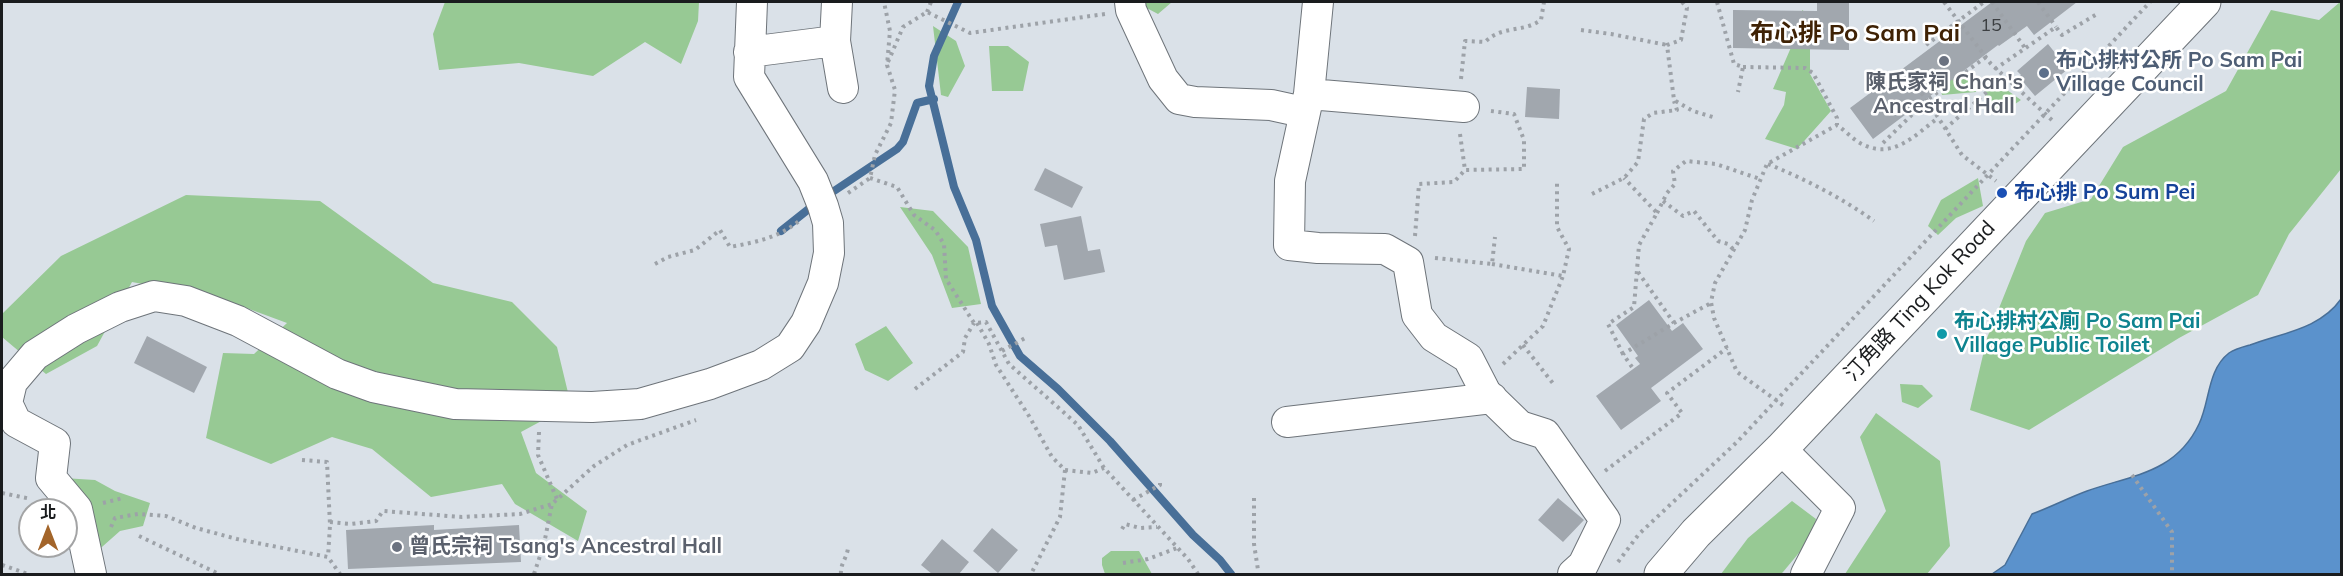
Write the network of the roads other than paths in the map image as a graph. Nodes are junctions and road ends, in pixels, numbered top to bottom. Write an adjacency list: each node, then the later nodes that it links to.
1 (752, 2): 7 (street)
2 (837, 2): 6 (street)
3 (1318, 2): 9 (street)
4 (2204, 2): 13 (main road, 汀角路 Ting Kok Road)
5 (1130, 6): 9 (street)
6 (835, 41): 7 (street); 8 (street)
7 (749, 52): 14 (street)
8 (843, 88)
9 (1306, 103): 10 (street); 11 (street)
10 (1461, 107)
11 (1486, 391): 12 (street); 15 (street)
12 (1287, 422)
13 (1781, 448): 16 (main road, 汀角路 Ting Kok Road); 17 (street)
14 (89, 566)
15 (1573, 574)
16 (1661, 574)
17 (1806, 574)

